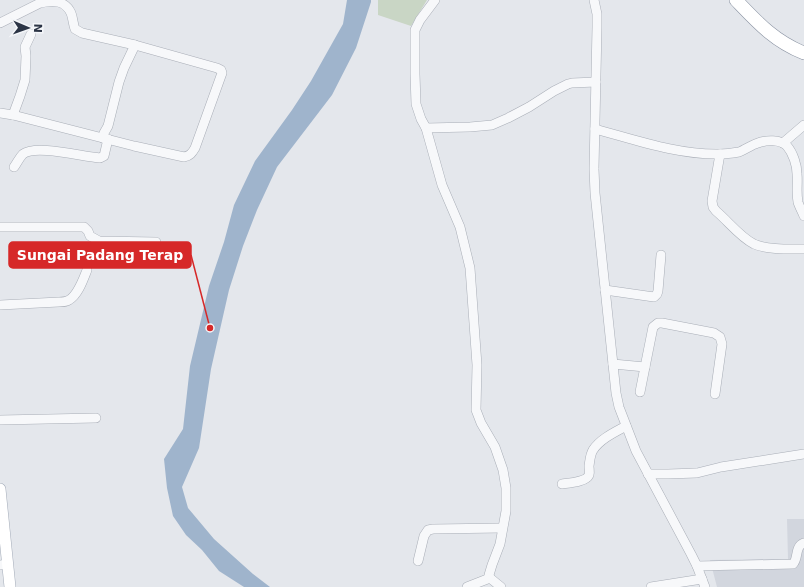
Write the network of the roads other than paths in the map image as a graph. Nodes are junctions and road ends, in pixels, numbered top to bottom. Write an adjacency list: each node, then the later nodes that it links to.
1 (435, 0): 14 (street)
2 (594, 0): 10 (street)
3 (736, 0): 9 (highway)
4 (746, 0): 7 (highway)
5 (0, 23): 8 (street)
6 (31, 34): 12 (street)
7 (804, 43)
8 (135, 45): 16 (street); 16 (street)
9 (804, 53)
10 (596, 82): 14 (street); 15 (street)
11 (0, 113): 12 (street)
12 (13, 115): 16 (street)
13 (804, 125): 17 (street)
14 (426, 128): 40 (street)
15 (595, 130): 18 (street); 27 (street)
16 (106, 139): 19 (street)
17 (783, 143): 18 (street); 20 (street)
18 (720, 154): 24 (street)
19 (14, 167)
20 (801, 175): 21 (street)
21 (804, 216)
22 (0, 226): 23 (street)
23 (156, 242)
24 (804, 249)
25 (661, 256): 27 (street)
26 (87, 270): 28 (street)
27 (605, 290): 29 (street)
28 (0, 305)
29 (613, 364): 30 (street); 35 (street)
30 (645, 367): 31 (street); 32 (street)
31 (640, 392)
32 (715, 394)
33 (96, 418): 34 (street)
34 (0, 420)
35 (626, 426): 37 (street); 38 (street)
36 (804, 454): 37 (street)
37 (648, 474): 44 (street)
38 (562, 484)
39 (0, 488): 43 (main road)
40 (502, 528): 42 (street); 45 (street)
41 (804, 543): 44 (street)
42 (418, 561)
43 (4, 564): 47 (main road)
44 (697, 566): 46 (street)
45 (490, 578): 48 (street); 49 (street)
46 (704, 583): 50 (street)
47 (10, 587)
48 (468, 587)
49 (501, 587)
50 (651, 587)

